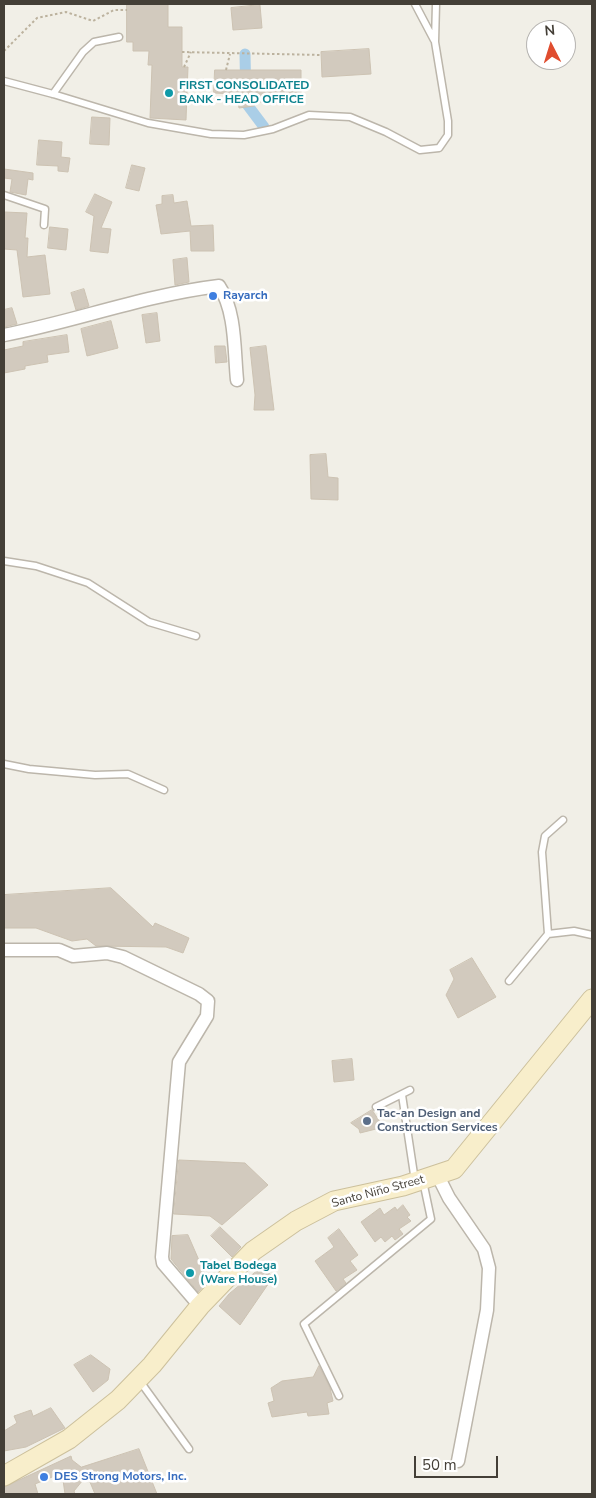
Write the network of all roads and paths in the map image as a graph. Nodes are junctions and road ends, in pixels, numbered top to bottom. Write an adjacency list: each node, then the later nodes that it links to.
1 (415, 4): 5 (lane)
2 (436, 4): 5 (lane)
3 (127, 10): 6 (path)
4 (119, 37): 14 (lane)
5 (435, 42): 14 (lane)
6 (4, 51)
7 (182, 52): 8 (path)
8 (191, 52): 9 (path); 11 (path)
9 (230, 54): 10 (path); 12 (path)
10 (321, 56)
11 (184, 67)
12 (226, 70)
13 (4, 81): 14 (lane)
14 (53, 94)
15 (4, 195): 16 (lane)
16 (44, 226)
17 (4, 336): 18 (street)
18 (237, 380)
19 (4, 561): 20 (lane)
20 (196, 636)
21 (4, 764): 22 (lane)
22 (164, 790)
23 (563, 820): 24 (lane)
24 (548, 934): 25 (lane); 27 (lane)
25 (592, 935)
26 (4, 950): 33 (street)
27 (509, 981)
28 (592, 999): 32 (main road, Santo Niño Street)
29 (410, 1090): 30 (lane)
30 (402, 1095): 31 (lane); 32 (lane)
31 (376, 1107)
32 (425, 1179): 33 (main road, Santo Niño Street); 35 (lane); 37 (street)
33 (200, 1306): 34 (main road, Santo Niño Street)
34 (138, 1379): 36 (lane); 38 (main road, Santo Niño Street)
35 (340, 1396)
36 (189, 1449)
37 (458, 1460)
38 (4, 1476)

